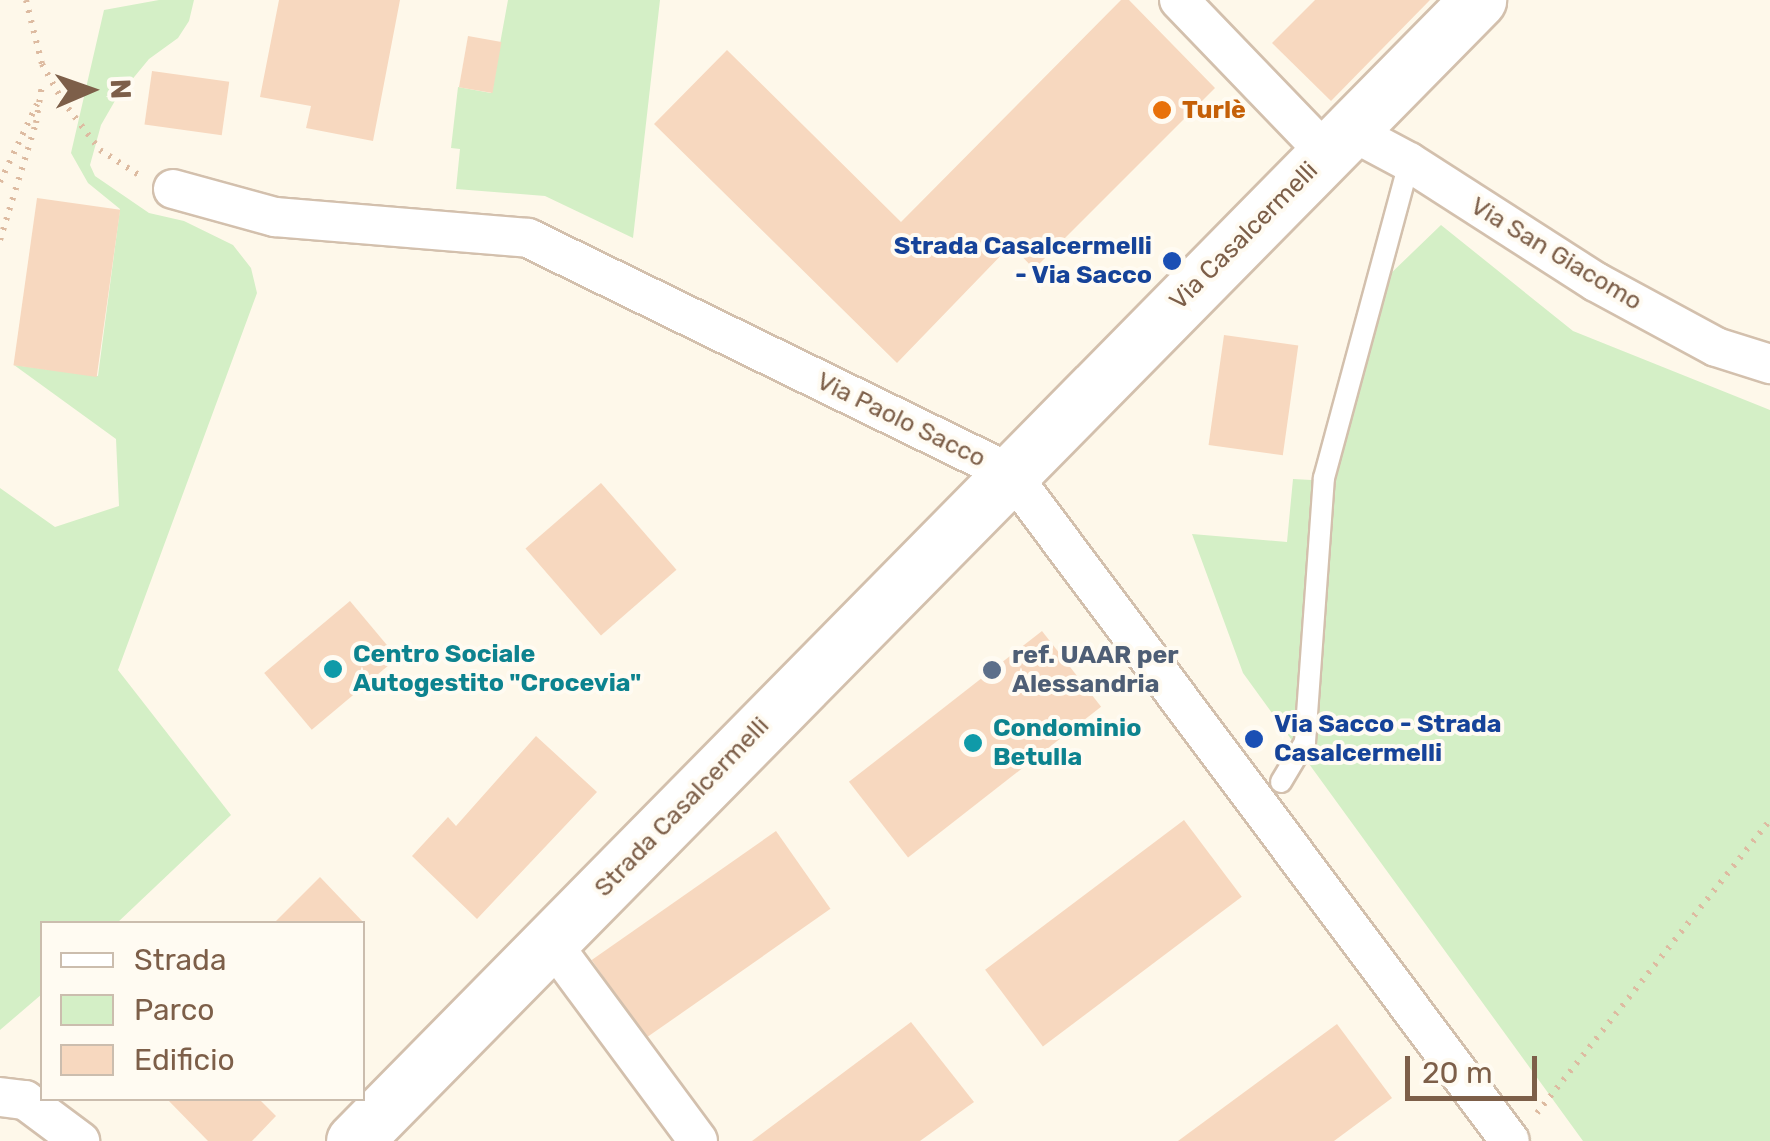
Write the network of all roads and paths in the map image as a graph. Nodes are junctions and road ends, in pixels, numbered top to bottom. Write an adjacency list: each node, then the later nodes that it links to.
1 (26, 0): 4 (path)
2 (1179, 0): 6 (street, Via San Giacomo)
3 (1478, 0): 6 (main road, Via Casalcermelli)
4 (42, 64): 5 (path); 9 (path)
5 (42, 86): 8 (path); 10 (path)
6 (1337, 141): 7 (street, Via San Giacomo); 12 (main road, Via Casalcermelli)
7 (1409, 162): 11 (street, Via San Giacomo); 13 (lane)
8 (0, 182)
9 (173, 189): 12 (street, Via Paolo Sacco)
10 (0, 240)
11 (1770, 364)
12 (1010, 474): 15 (main road, Strada Casalcermelli); 17 (street, Via Paolo Sacco)
13 (1281, 782)
14 (1770, 820): 17 (path)
15 (550, 942): 19 (main road, Strada Casalcermelli); 20 (street)
16 (0, 1097): 18 (street)
17 (1521, 1131)
18 (80, 1141)
19 (354, 1141)
20 (698, 1141)

